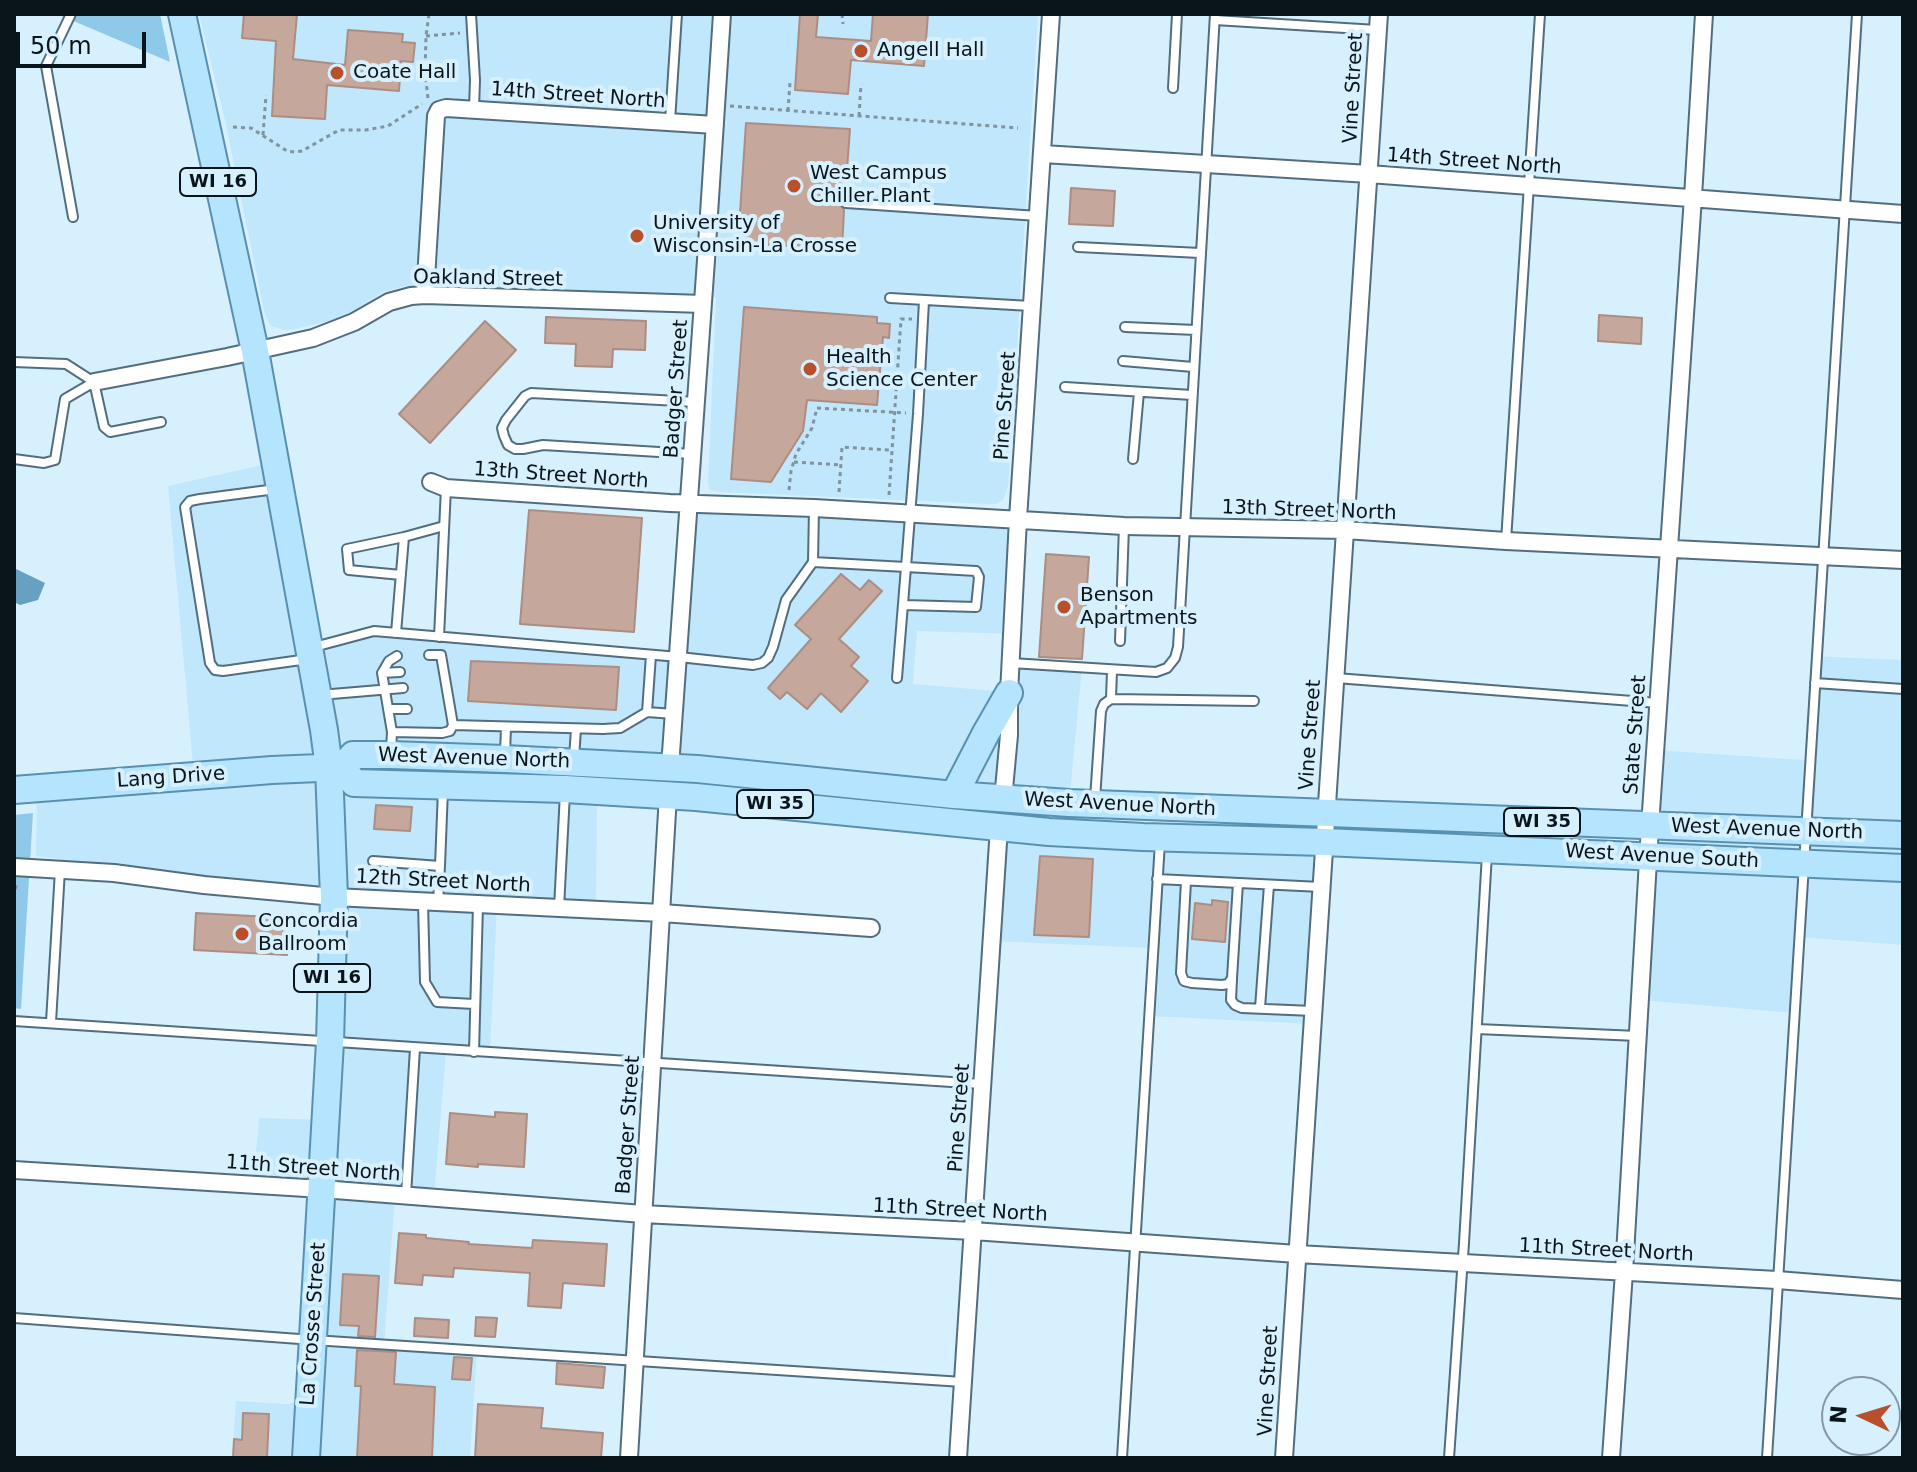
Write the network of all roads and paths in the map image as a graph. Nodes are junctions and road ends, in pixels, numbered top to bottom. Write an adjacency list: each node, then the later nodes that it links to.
1 (71, 14): 40 (lane)
2 (429, 14): 17 (path)
3 (471, 14): 16 (lane)
4 (677, 14): 26 (lane)
5 (722, 14): 22 (street, Badger Street)
6 (842, 14): 15 (path)
7 (1051, 14): 31 (street, Pine Street)
8 (1177, 14): 20 (lane)
9 (1540, 14): 34 (lane)
10 (1704, 14): 35 (street, State Street)
11 (1857, 14): 37 (lane)
12 (179, 15): 51 (main road, WI 16)
13 (1215, 17): 14 (lane); 32 (lane)
14 (1378, 22): 33 (street, Vine Street)
15 (843, 24)
16 (472, 34): 17 (path); 23 (lane)
17 (426, 36): 30 (path)
18 (790, 82): 24 (path)
19 (861, 84): 25 (path)
20 (1173, 88)
21 (266, 95): 30 (path)
22 (716, 105): 24 (path); 27 (street, Badger Street)
23 (474, 109): 26 (street, 14th Street North); 43 (street, 14th Street North)
24 (788, 111): 25 (path)
25 (859, 116): 29 (path)
26 (670, 122): 27 (street, 14th Street North)
27 (715, 125): 46 (street, Badger Street)
28 (233, 127): 30 (path)
29 (1018, 128)
30 (263, 135)
31 (1043, 154): 32 (street, 14th Street North); 39 (street, Pine Street)
32 (1205, 163): 33 (street, 14th Street North); 42 (lane)
33 (1369, 174): 34 (street, 14th Street North); 81 (street, Vine Street)
34 (1530, 186): 35 (street, 14th Street North); 83 (lane)
35 (1693, 197): 37 (street, 14th Street North); 84 (street, State Street)
36 (846, 203): 39 (lane)
37 (1844, 210): 38 (street, 14th Street North); 85 (lane)
38 (1903, 214)
39 (1038, 216): 47 (street, Pine Street)
40 (73, 217)
41 (1078, 247): 42 (lane)
42 (1200, 253): 50 (lane)
43 (425, 295): 46 (street, Oakland Street); 51 (street, Oakland Street)
44 (890, 298): 45 (lane)
45 (924, 301): 47 (lane); 48 (lane)
46 (703, 304): 59 (street, Badger Street)
47 (1032, 306): 77 (street, Pine Street)
48 (923, 320): 60 (path); 61 (lane)
49 (1125, 327): 50 (lane)
50 (1196, 330): 54 (lane)
51 (255, 351): 55 (street, Oakland Street); 70 (main road, WI 16)
52 (1123, 361): 54 (lane)
53 (14, 362): 55 (lane)
54 (1193, 367): 58 (lane)
55 (94, 382): 62 (lane); 65 (lane)
56 (1065, 387): 57 (lane)
57 (1139, 392): 58 (lane); 66 (lane)
58 (1192, 395): 80 (lane)
59 (696, 402): 64 (street, Badger Street); 64 (lane)
60 (894, 413): 61 (path); 63 (path); 67 (path)
61 (918, 414): 76 (lane)
62 (161, 422)
63 (891, 450): 68 (path); 73 (path)
64 (692, 454): 74 (street, Badger Street)
65 (14, 459)
66 (1133, 459)
67 (794, 462): 68 (path); 71 (path)
68 (841, 465): 72 (path)
69 (439, 485): 74 (street, 13th Street North); 78 (lane)
70 (280, 488): 94 (main road, WI 16); 94 (lane)
71 (789, 490)
72 (839, 492)
73 (889, 495)
74 (690, 503): 75 (street, 13th Street North); 98 (street, Badger Street)
75 (814, 508): 76 (street, 13th Street North); 87 (lane)
76 (910, 514): 77 (street, 13th Street North); 88 (lane)
77 (1018, 519): 79 (street, 13th Street North); 99 (street, Pine Street)
78 (444, 526): 82 (lane); 92 (lane)
79 (1124, 526): 80 (street, 13th Street North); 93 (lane)
80 (1184, 528): 81 (street, 13th Street North); 101 (lane)
81 (1345, 530): 83 (street, 13th Street North); 106 (street, Vine Street)
82 (404, 537): 89 (lane); 89 (lane)
83 (1506, 541): 84 (street, 13th Street North)
84 (1669, 550): 85 (street, 13th Street North); 117 (street, State Street)
85 (1822, 557): 86 (street, 13th Street North); 107 (lane)
86 (1903, 560)
87 (813, 562): 88 (lane); 98 (lane)
88 (906, 567): 90 (lane); 90 (lane)
89 (401, 575): 91 (lane)
90 (904, 605): 105 (lane)
91 (396, 633): 92 (lane); 94 (lane)
92 (439, 637): 96 (lane)
93 (1120, 641)
94 (310, 654): 114 (main road, WI 16)
95 (429, 655): 100 (lane)
96 (651, 655): 98 (lane); 122 (lane)
97 (397, 656): 104 (lane)
98 (679, 657): 123 (street, Badger Street)
99 (1011, 663): 101 (lane); 113 (street, Pine Street)
100 (444, 670): 102 (lane); 108 (lane)
101 (1112, 670): 115 (lane)
102 (432, 671)
103 (400, 672): 104 (lane)
104 (382, 673): 111 (lane)
105 (897, 678)
106 (1335, 678): 117 (lane); 139 (street, Vine Street)
107 (1815, 683): 112 (lane); 142 (lane)
108 (447, 687): 110 (lane); 119 (lane)
109 (403, 688): 111 (lane)
110 (435, 688)
111 (384, 689): 114 (lane); 120 (lane)
112 (1903, 689)
113 (1009, 693): 136 (main road); 137 (street, Pine Street)
114 (318, 695): 130 (main road, WI 16)
115 (1111, 699): 116 (lane); 138 (lane)
116 (1254, 701)
117 (1658, 703): 140 (street, State Street)
118 (439, 708): 119 (lane)
119 (450, 708): 124 (lane)
120 (388, 709): 121 (lane); 127 (lane)
121 (407, 709)
122 (647, 712): 123 (lane); 126 (lane)
123 (674, 714): 131 (street, Badger Street)
124 (453, 725): 125 (lane); 127 (lane)
125 (506, 727): 126 (lane); 128 (lane)
126 (576, 729): 129 (lane)
127 (391, 744): 128 (main road, West Avenue North / WI 35); 130 (main road, West Avenue North / WI 35)
128 (505, 759): 129 (main road, West Avenue North / WI 35)
129 (573, 762): 131 (main road, West Avenue North / WI 35)
130 (336, 767): 132 (main road, West Avenue North / WI 35); 134 (main road, Lang Drive / WI 35); 159 (main road, WI 16)
131 (670, 767): 136 (main road, West Avenue North / WI 35)
132 (443, 784): 133 (main road, West Avenue North / WI 35); 150 (lane)
133 (565, 789): 135 (main road, West Avenue North / WI 35); 162 (lane)
134 (14, 790)
135 (668, 795): 141 (main road, West Avenue North / WI 35); 163 (street, Badger Street)
136 (954, 795): 137 (main road, West Avenue North / WI 35)
137 (1003, 800): 138 (main road, West Avenue North / WI 35)
138 (1095, 804): 139 (main road, West Avenue North / WI 35)
139 (1326, 813): 140 (main road, West Avenue North / WI 35); 145 (street, Vine Street)
140 (1650, 826): 142 (main road, West Avenue North / WI 35); 147 (street, State Street)
141 (999, 827): 144 (main road, West Avenue North / WI 35); 177 (street, Pine Street)
142 (1806, 832): 143 (main road, West Avenue North / WI 35); 149 (lane)
143 (1903, 835)
144 (1160, 838): 145 (main road, West Avenue North / WI 35); 154 (lane)
145 (1324, 842): 146 (main road, West Avenue South / WI 35); 158 (street, Vine Street)
146 (1487, 850): 147 (main road, West Avenue South / WI 35); 171 (lane)
147 (1648, 857): 149 (main road, West Avenue South / WI 35); 172 (street, State Street)
148 (373, 861): 150 (lane)
149 (1804, 864): 152 (main road, West Avenue South / WI 35); 187 (lane)
150 (440, 866): 160 (lane)
151 (14, 867): 153 (street, 12th Street North)
152 (1903, 868)
153 (60, 870): 159 (street, 12th Street North); 170 (lane)
154 (1157, 879): 155 (lane); 183 (lane)
155 (1186, 881): 156 (lane); 165 (lane)
156 (1238, 883): 157 (lane); 165 (lane)
157 (1269, 885): 158 (lane); 167 (lane)
158 (1321, 887): 168 (street, Vine Street)
159 (334, 897): 160 (street, 12th Street North); 173 (main road, WI 16)
160 (431, 902): 161 (street, 12th Street North); 166 (lane)
161 (478, 904): 162 (street, 12th Street North); 166 (lane)
162 (559, 908): 163 (street, 12th Street North)
163 (662, 913): 164 (street, 12th Street North); 176 (street, Badger Street)
164 (871, 928)
165 (1232, 978): 167 (lane)
166 (474, 1004): 175 (lane)
167 (1260, 1008): 168 (lane)
168 (1313, 1011): 184 (street, Vine Street)
169 (14, 1021): 170 (lane)
170 (51, 1022): 173 (lane)
171 (1477, 1029): 172 (lane); 185 (lane)
172 (1638, 1036): 186 (street, State Street)
173 (330, 1042): 174 (lane); 179 (main road, WI 16)
174 (415, 1048): 175 (lane); 180 (lane)
175 (474, 1052): 176 (lane)
176 (653, 1064): 177 (lane); 181 (street, Badger Street)
177 (982, 1084): 182 (street, Pine Street)
178 (14, 1170): 179 (street, 11th Street North)
179 (322, 1189): 180 (street, 11th Street North); 190 (main road, La Crosse Street / WI 16)
180 (406, 1196): 181 (street, 11th Street North)
181 (643, 1214): 182 (street, 11th Street North); 191 (street, Badger Street)
182 (973, 1231): 183 (street, 11th Street North); 192 (street, Pine Street)
183 (1134, 1243): 184 (street, 11th Street North); 196 (lane)
184 (1297, 1254): 185 (street, 11th Street North); 197 (street, Vine Street)
185 (1463, 1263): 186 (street, 11th Street North); 198 (lane)
186 (1624, 1272): 187 (street, 11th Street North); 199 (street, State Street)
187 (1777, 1280): 188 (street, 11th Street North); 200 (lane)
188 (1903, 1290)
189 (14, 1318): 190 (lane)
190 (313, 1340): 191 (lane); 193 (main road, La Crosse Street / WI 16)
191 (635, 1360): 192 (lane); 194 (street, Badger Street)
192 (963, 1382): 195 (street, Pine Street)
193 (306, 1458)
194 (629, 1458)
195 (958, 1458)
196 (1122, 1458)
197 (1284, 1458)
198 (1449, 1458)
199 (1611, 1458)
200 (1767, 1458)

